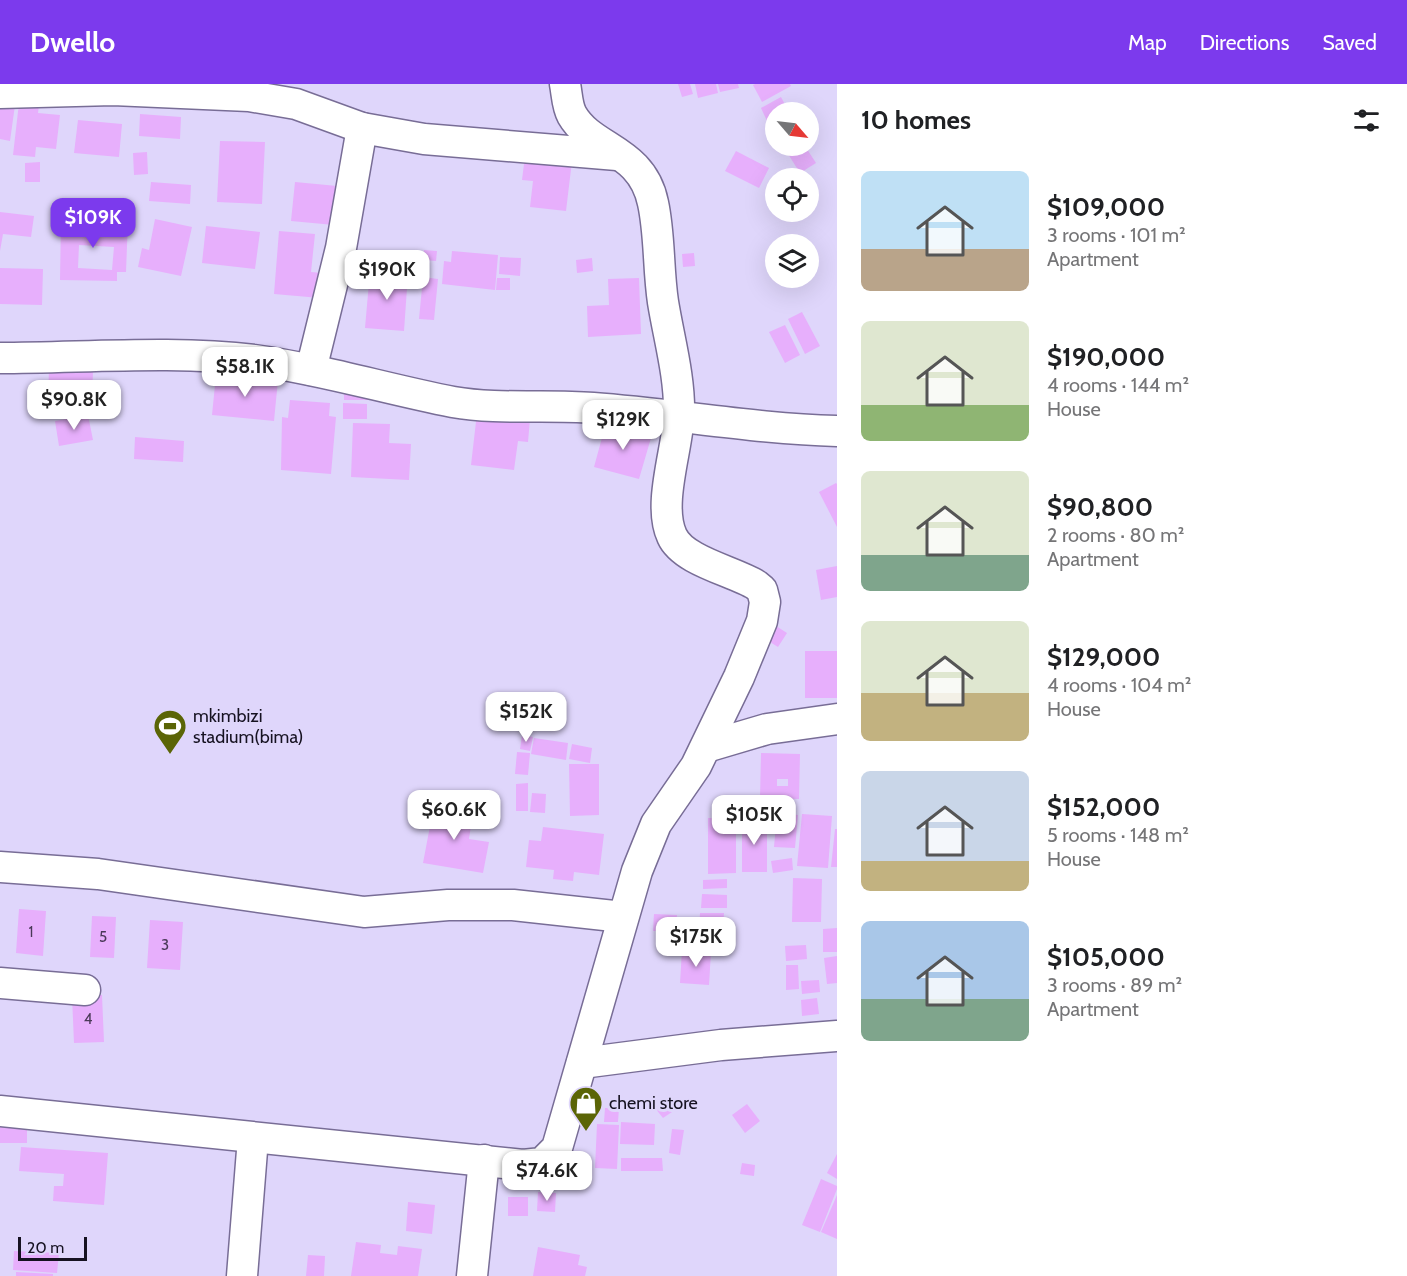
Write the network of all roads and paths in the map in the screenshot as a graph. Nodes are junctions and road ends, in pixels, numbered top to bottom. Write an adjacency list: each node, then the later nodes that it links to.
1 (565, 84): 5 (street)
2 (113, 87): 3 (street); 4 (street)
3 (0, 93)
4 (362, 128): 5 (street); 7 (street)
5 (624, 156): 8 (street)
6 (0, 358): 7 (street)
7 (311, 369): 8 (street)
8 (679, 416): 9 (street); 11 (street)
9 (837, 430)
10 (837, 719): 11 (street)
11 (706, 747): 13 (street)
12 (0, 867): 13 (street)
13 (623, 917): 17 (street)
14 (0, 983): 15 (street)
15 (85, 990)
16 (837, 1036): 17 (street)
17 (582, 1063): 20 (street)
18 (0, 1112): 19 (street)
19 (253, 1138): 20 (street); 21 (street)
20 (484, 1160): 22 (street)
21 (242, 1276)
22 (472, 1276)

